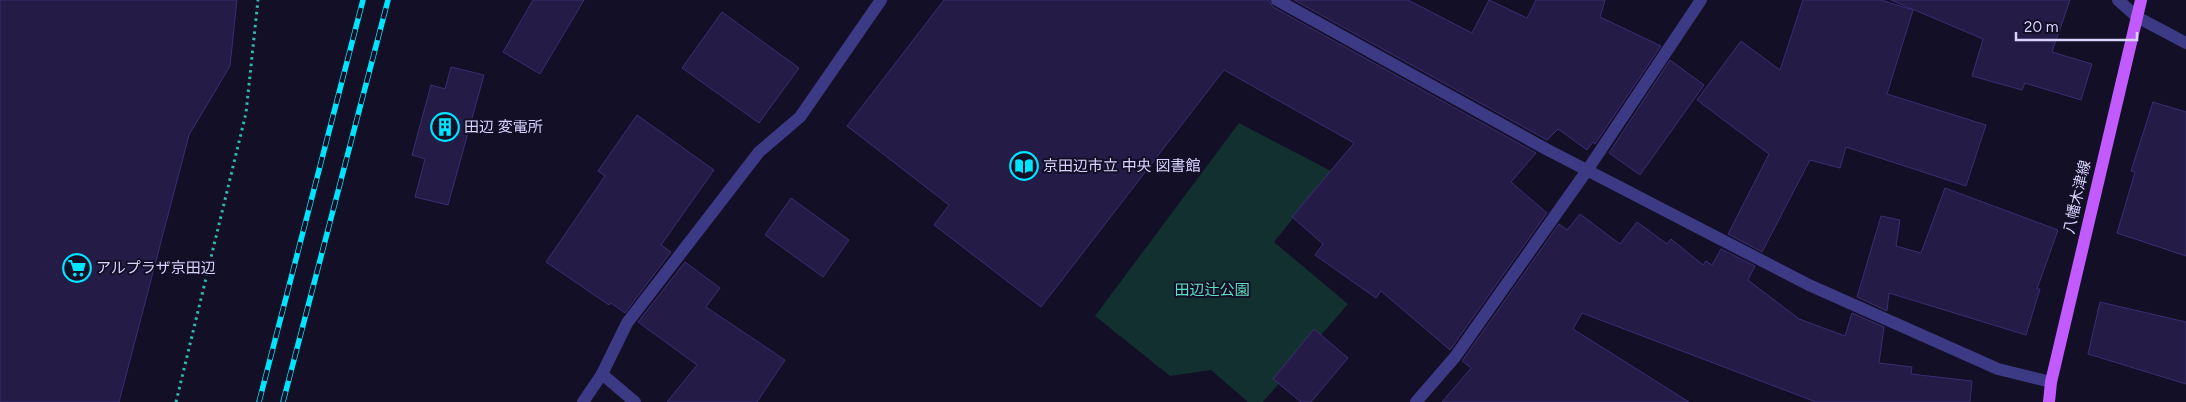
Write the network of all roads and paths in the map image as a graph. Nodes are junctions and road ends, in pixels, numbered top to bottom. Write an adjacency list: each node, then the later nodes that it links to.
1 (258, 0): 12 (path)
2 (881, 0): 10 (street)
3 (1277, 0): 9 (street)
4 (1701, 0): 9 (street)
5 (2118, 0): 7 (street)
6 (2141, 0): 7 (main road, 八幡木津線)
7 (2138, 16): 8 (street); 11 (main road, 八幡木津線)
8 (2186, 43)
9 (1588, 169): 11 (street); 15 (street)
10 (602, 374): 13 (street); 14 (street)
11 (2051, 382): 16 (main road, 八幡木津線)
12 (176, 402)
13 (583, 402)
14 (635, 402)
15 (1416, 402)
16 (2050, 402)

